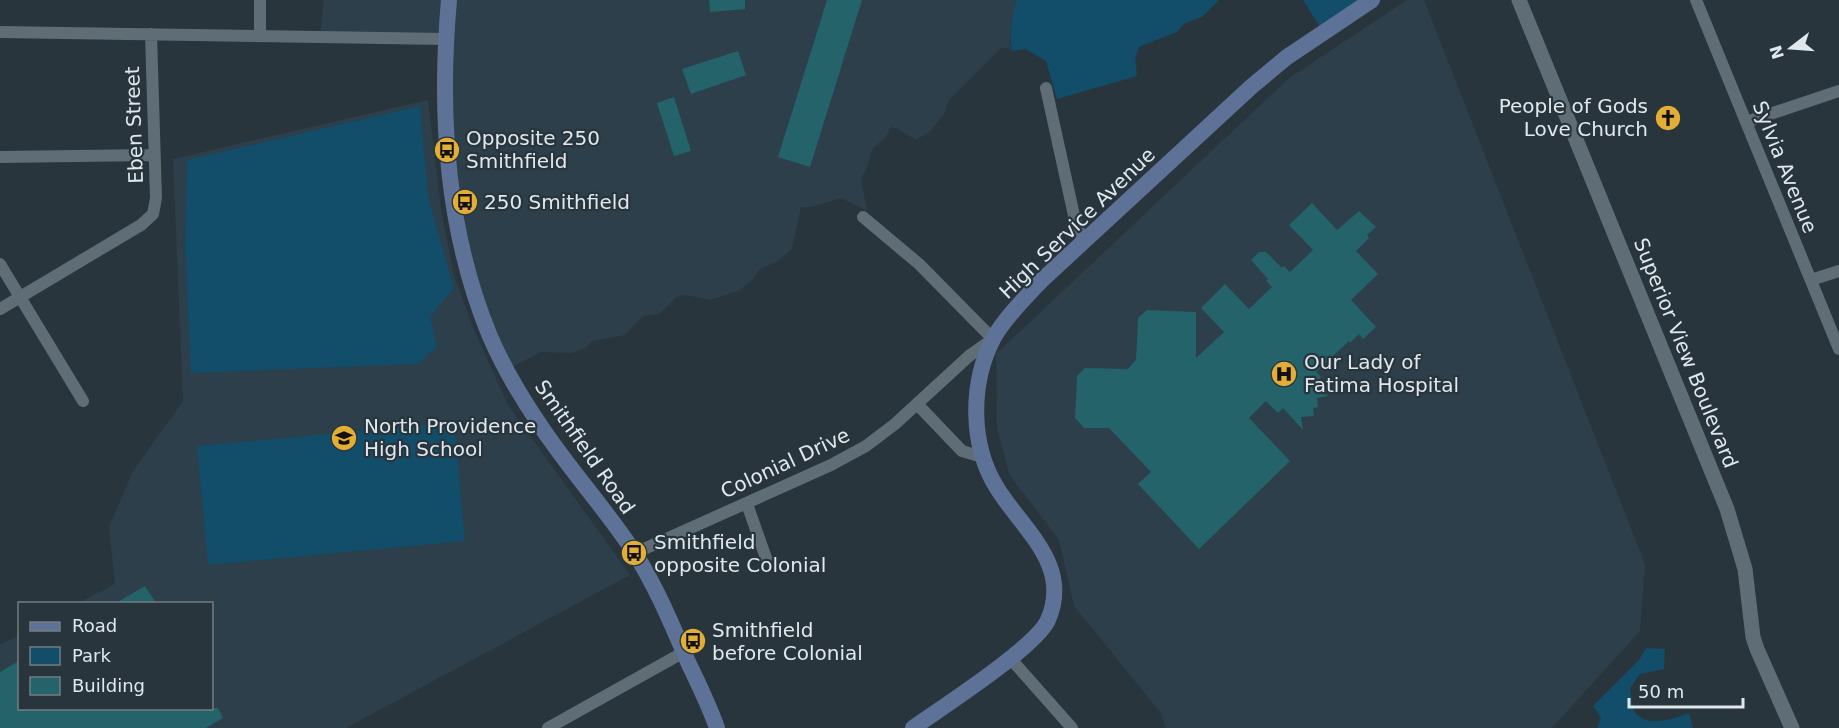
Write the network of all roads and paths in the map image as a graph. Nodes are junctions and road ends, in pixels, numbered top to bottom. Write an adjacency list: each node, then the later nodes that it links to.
1 (260, 0): 8 (street)
2 (449, 0): 9 (main road, Smithfield Road)
3 (1372, 0): 16 (main road, High Service Avenue)
4 (1519, 0): 36 (street, Superior View Boulevard)
5 (1696, 0): 12 (street, Sylvia Avenue)
6 (0, 32): 7 (street)
7 (151, 34): 8 (street); 13 (street, Eben Street)
8 (260, 35): 9 (street)
9 (446, 39): 28 (main road, Smithfield Road)
10 (1046, 88): 16 (street)
11 (1839, 92): 12 (street)
12 (1746, 122): 19 (street, Sylvia Avenue)
13 (153, 155): 14 (street); 20 (street, Eben Street)
14 (0, 157)
15 (863, 217): 22 (street)
16 (1083, 242): 22 (main road, High Service Avenue)
17 (0, 264): 20 (street)
18 (1839, 271): 19 (street)
19 (1810, 280): 23 (street, Sylvia Avenue)
20 (20, 297): 21 (street); 24 (street)
21 (0, 309)
22 (993, 339): 25 (street, Colonial Drive); 26 (main road, High Service Avenue)
23 (1839, 349)
24 (83, 401)
25 (917, 404): 26 (street); 27 (street, Colonial Drive)
26 (982, 458): 31 (main road, High Service Avenue)
27 (747, 504): 28 (street, Colonial Drive); 29 (street)
28 (635, 553): 30 (main road, Smithfield Road)
29 (766, 558)
30 (684, 652): 32 (street); 33 (main road, Smithfield Road)
31 (1010, 658): 34 (main road, High Service Avenue); 35 (street)
32 (548, 728)
33 (717, 728)
34 (914, 728)
35 (1072, 728)
36 (1792, 728)

